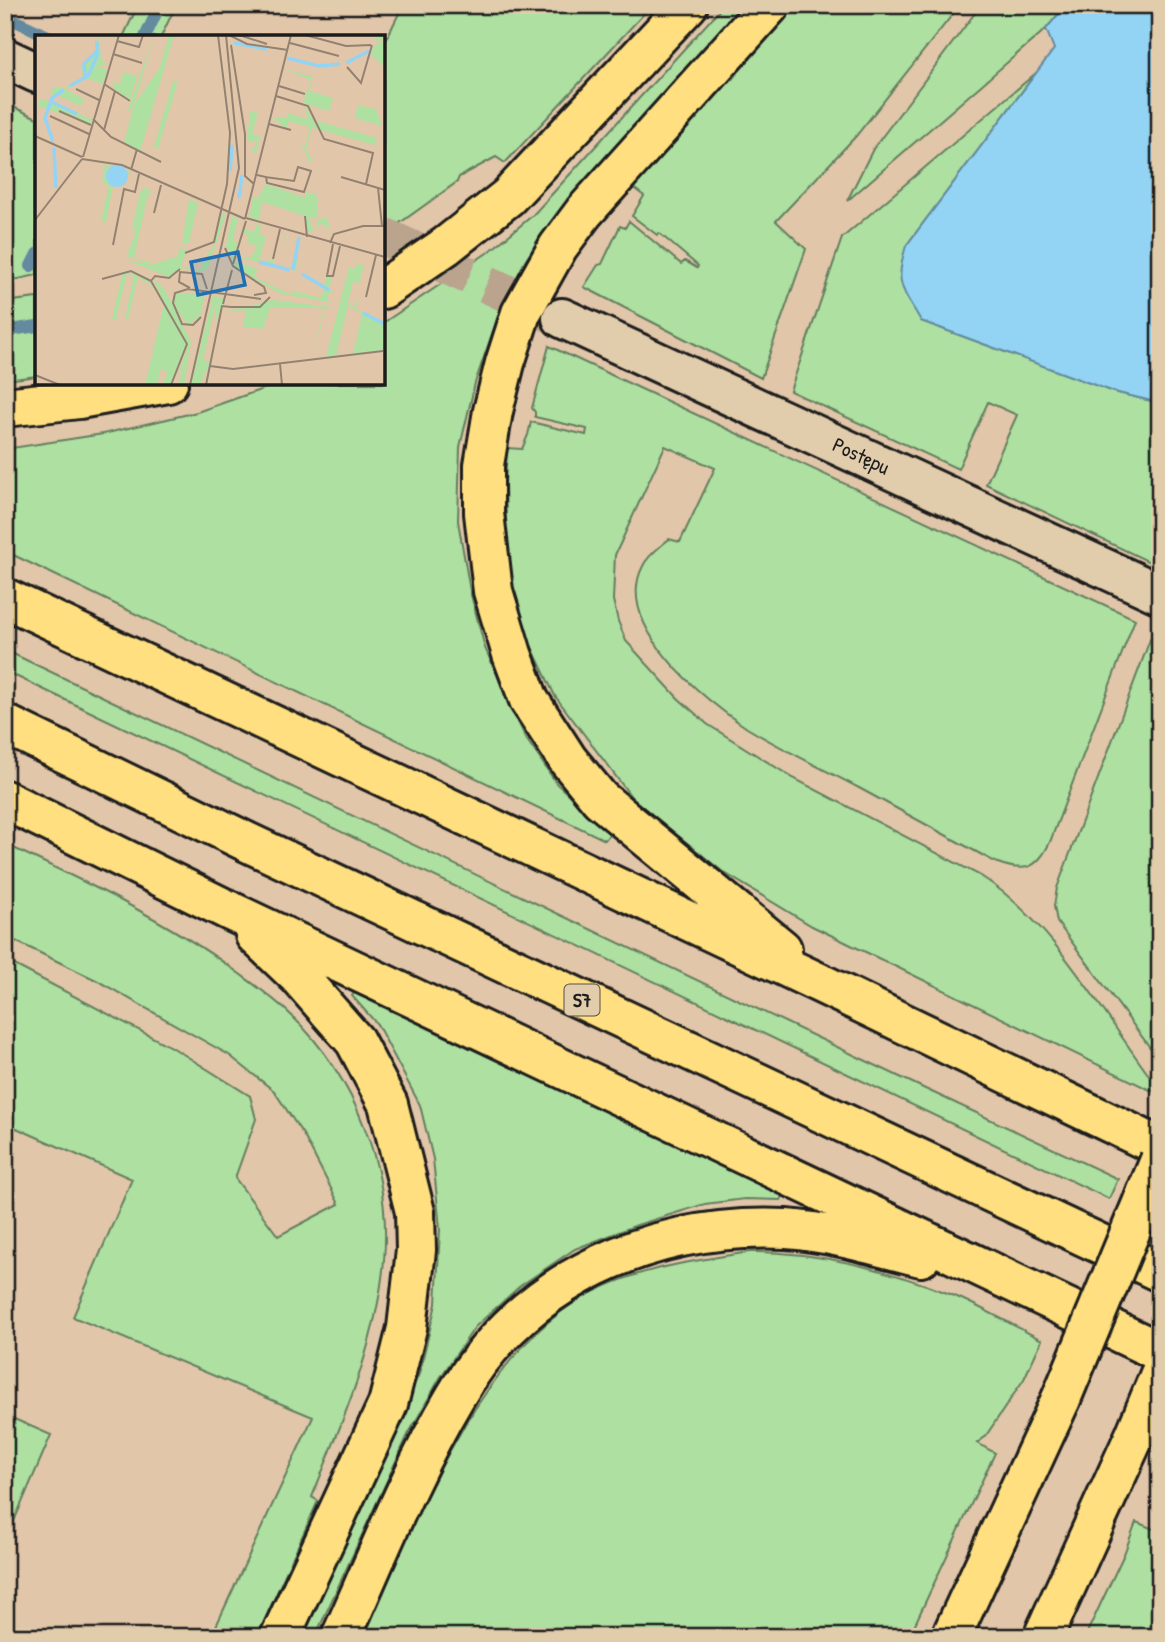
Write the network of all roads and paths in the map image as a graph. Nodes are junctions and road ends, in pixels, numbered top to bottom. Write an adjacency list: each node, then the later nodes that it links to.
1 (688, 5): 5 (highway)
2 (770, 5): 14 (highway)
3 (5, 58): 4 (street)
4 (35, 72)
5 (385, 288)
6 (562, 318): 9 (street, Postępu)
7 (157, 385): 8 (highway)
8 (5, 407)
9 (1160, 594)
10 (5, 598): 14 (highway)
11 (5, 724): 17 (highway, S7)
12 (5, 800): 13 (highway)
13 (228, 910): 18 (highway); 21 (highway)
14 (826, 986): 15 (highway)
15 (1160, 1147)
16 (1160, 1160): 23 (highway, bridge)
17 (1160, 1272)
18 (1008, 1279): 19 (highway); 22 (highway)
19 (1160, 1352)
20 (1160, 1374): 24 (highway)
21 (280, 1637)
22 (341, 1637)
23 (950, 1637)
24 (1043, 1637)

